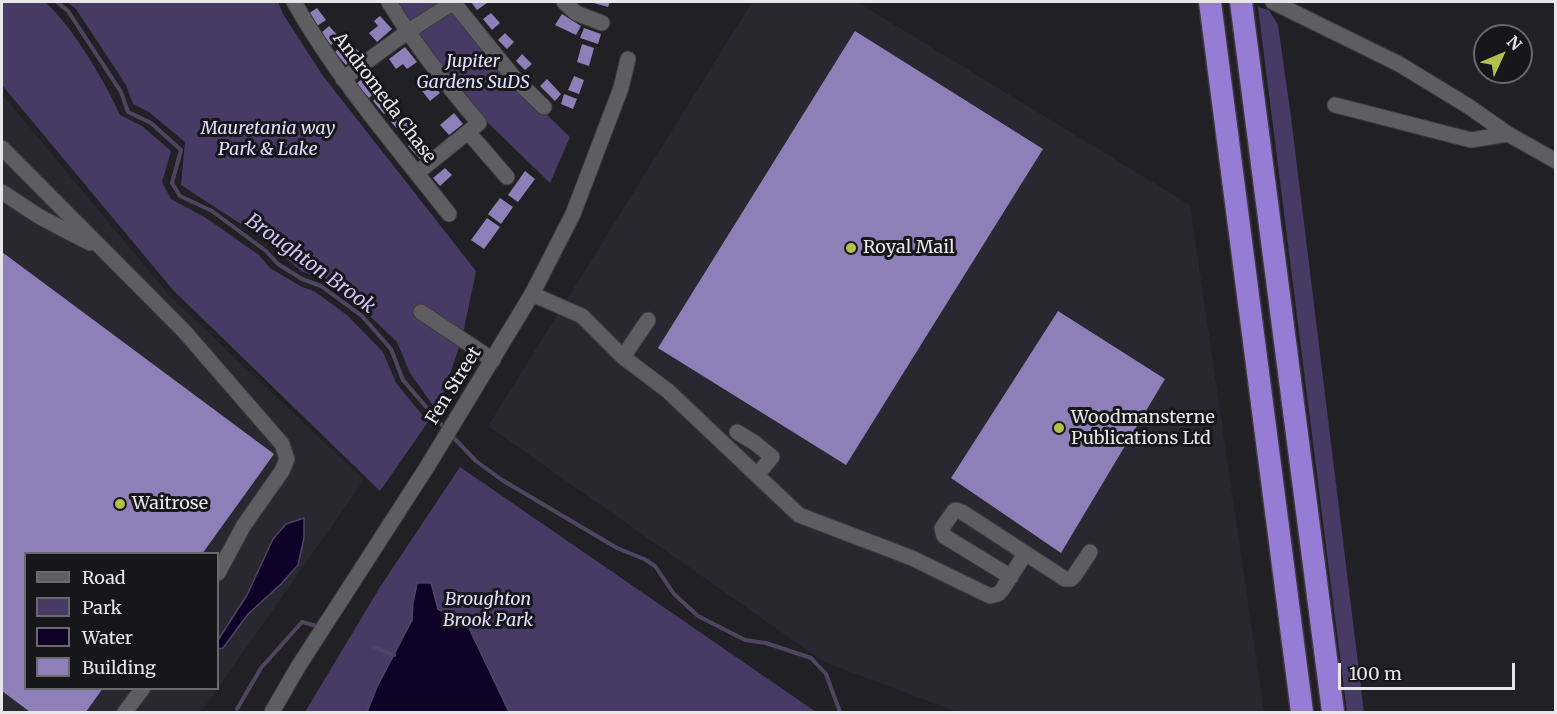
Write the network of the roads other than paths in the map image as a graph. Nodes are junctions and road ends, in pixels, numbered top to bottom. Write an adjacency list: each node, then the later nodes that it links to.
1 (294, 2): 11 (street, Andromeda Chase)
2 (389, 2): 9 (street)
3 (453, 2): 9 (street); 13 (street)
4 (564, 2): 8 (street)
5 (1209, 2): 37 (highway)
6 (1240, 2): 38 (highway)
7 (1276, 3): 15 (street)
8 (602, 23)
9 (407, 32): 11 (street); 14 (street)
10 (627, 59): 23 (street, Fen Street)
11 (343, 79): 18 (street, Andromeda Chase)
12 (1335, 105): 15 (street)
13 (544, 107)
14 (473, 128): 18 (street); 19 (street)
15 (1508, 134): 17 (street)
16 (2, 148): 22 (street)
17 (1556, 161)
18 (417, 173): 21 (street, Andromeda Chase)
19 (507, 177)
20 (2, 192): 22 (street)
21 (449, 214)
22 (104, 250): 32 (street)
23 (532, 294): 26 (street); 27 (street, Fen Street)
24 (421, 312): 27 (street)
25 (648, 320): 26 (street)
26 (623, 357): 29 (street)
27 (493, 360): 36 (street, Fen Street)
28 (737, 432): 29 (street)
29 (757, 475): 33 (street)
30 (1090, 552): 31 (street)
31 (1026, 554): 33 (street); 33 (street)
32 (219, 571)
33 (1011, 577)
34 (142, 690): 35 (street)
35 (125, 712)
36 (272, 712)
37 (1302, 712)
38 (1333, 712)

